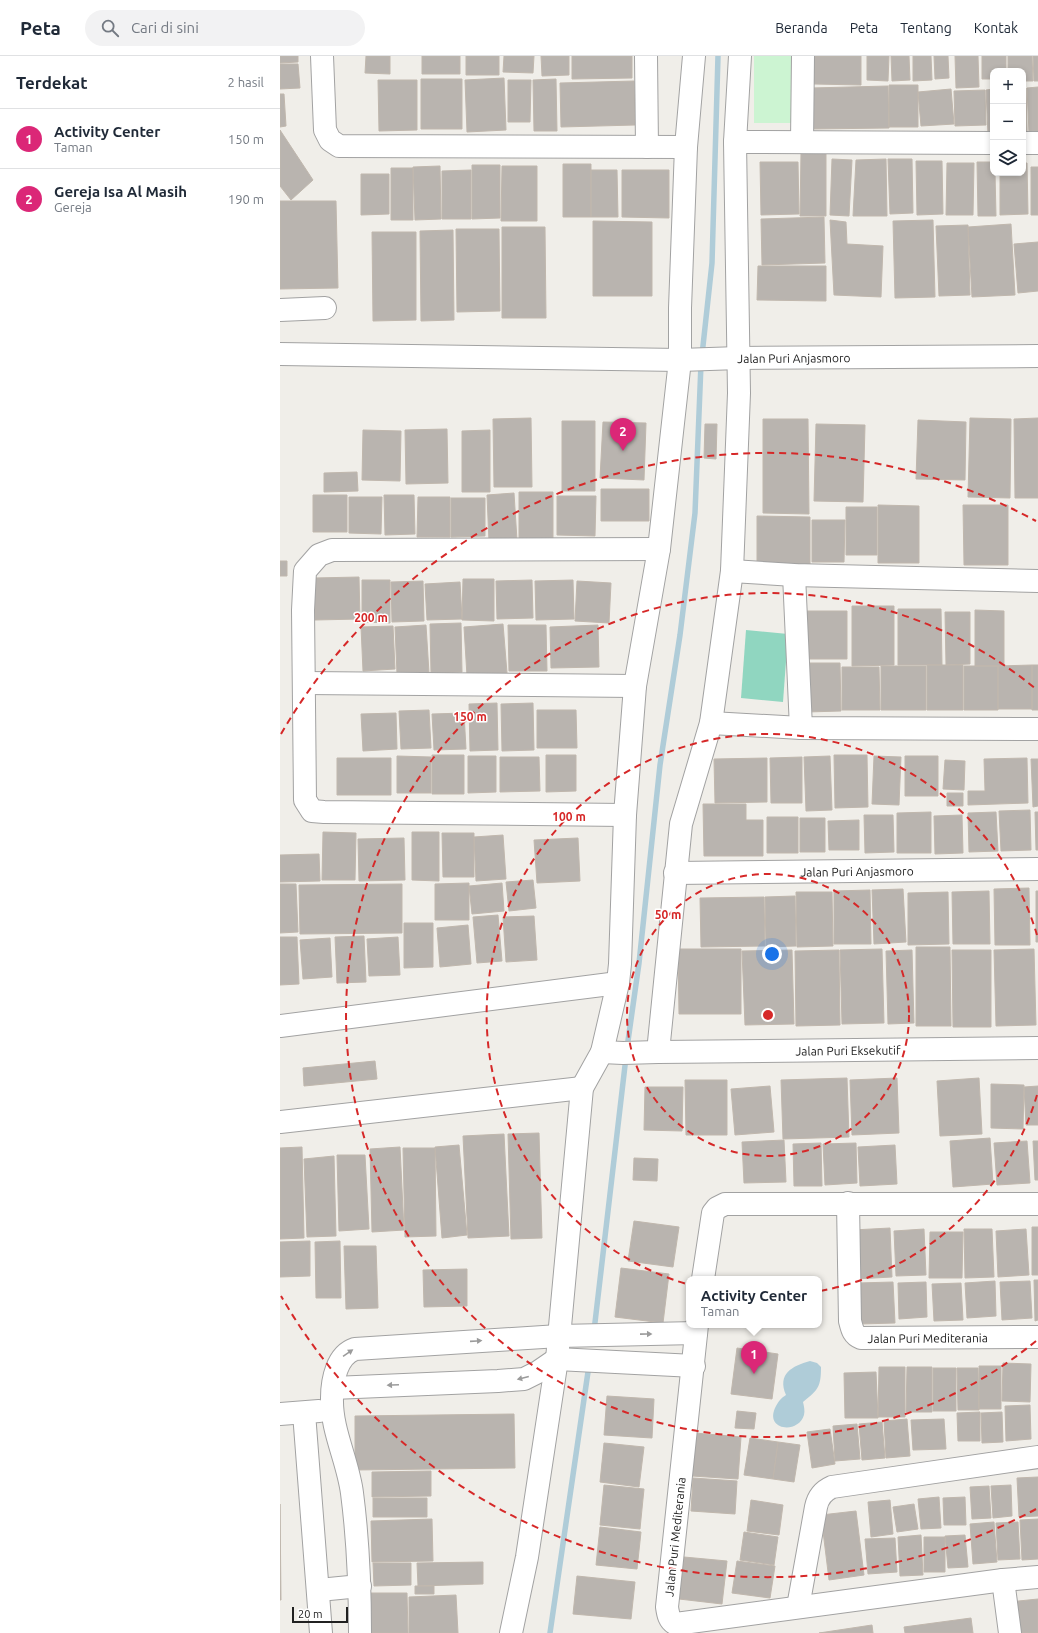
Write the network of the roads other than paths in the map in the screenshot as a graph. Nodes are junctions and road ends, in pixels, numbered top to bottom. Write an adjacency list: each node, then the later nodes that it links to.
1 (322, 56): 11 (street)
2 (646, 56): 11 (street)
3 (694, 56): 12 (street)
4 (740, 56): 6 (street)
5 (803, 56): 7 (street)
6 (735, 142): 7 (street); 17 (street)
7 (802, 142): 8 (street)
8 (990, 143)
9 (1026, 143): 10 (street)
10 (1038, 143)
11 (647, 147): 12 (street)
12 (686, 147): 18 (street)
13 (325, 308): 14 (street)
14 (280, 310)
15 (280, 354): 18 (street)
16 (1038, 356): 17 (street, Jalan Puri Anjasmoro)
17 (732, 358): 18 (street); 20 (street, Jalan Puri Anjasmoro)
18 (684, 360): 19 (street)
19 (658, 549): 23 (street); 24 (street)
20 (732, 571): 21 (street); 25 (street, Jalan Puri Anjasmoro)
21 (794, 575): 22 (street); 26 (street)
22 (1038, 581)
23 (305, 682): 24 (street); 28 (street)
24 (635, 686): 28 (street)
25 (711, 723): 26 (street); 30 (street, Jalan Puri Anjasmoro)
26 (801, 728): 27 (street)
27 (1038, 729)
28 (625, 815): 31 (street)
29 (1038, 869): 30 (street, Jalan Puri Anjasmoro)
30 (675, 873): 35 (street, Jalan Puri Anjasmoro)
31 (618, 983): 32 (street); 34 (street)
32 (280, 1026)
33 (1038, 1048): 35 (street, Jalan Puri Eksekutif)
34 (602, 1052): 35 (street, Jalan Puri Eksekutif); 36 (street)
35 (654, 1052)
36 (582, 1088): 37 (street); 42 (street)
37 (280, 1122)
38 (848, 1203): 39 (street); 40 (street); 43 (street, Jalan Puri Mediterania)
39 (1038, 1204)
40 (703, 1276)
41 (697, 1329): 42 (street, one-way to 41); 45 (street, Jalan Puri Mediterania)
42 (559, 1336): 44 (street); 46 (street, one-way to 42)
43 (1038, 1337)
44 (557, 1359): 45 (street); 46 (street, one-way to 46); 58 (street)
45 (694, 1366): 55 (street, Jalan Puri Mediterania)
46 (333, 1388): 47 (street)
47 (332, 1410): 48 (street); 53 (street)
48 (304, 1413): 49 (street); 54 (street)
49 (280, 1414)
50 (1038, 1457): 55 (street)
51 (1038, 1577): 52 (street, Jalan Puri Mediterania)
52 (1003, 1580): 55 (street, Jalan Puri Mediterania); 59 (street)
53 (360, 1586): 54 (street); 57 (street)
54 (319, 1590): 56 (street)
55 (798, 1607)
56 (321, 1633)
57 (360, 1633)
58 (511, 1633)
59 (1010, 1633)

